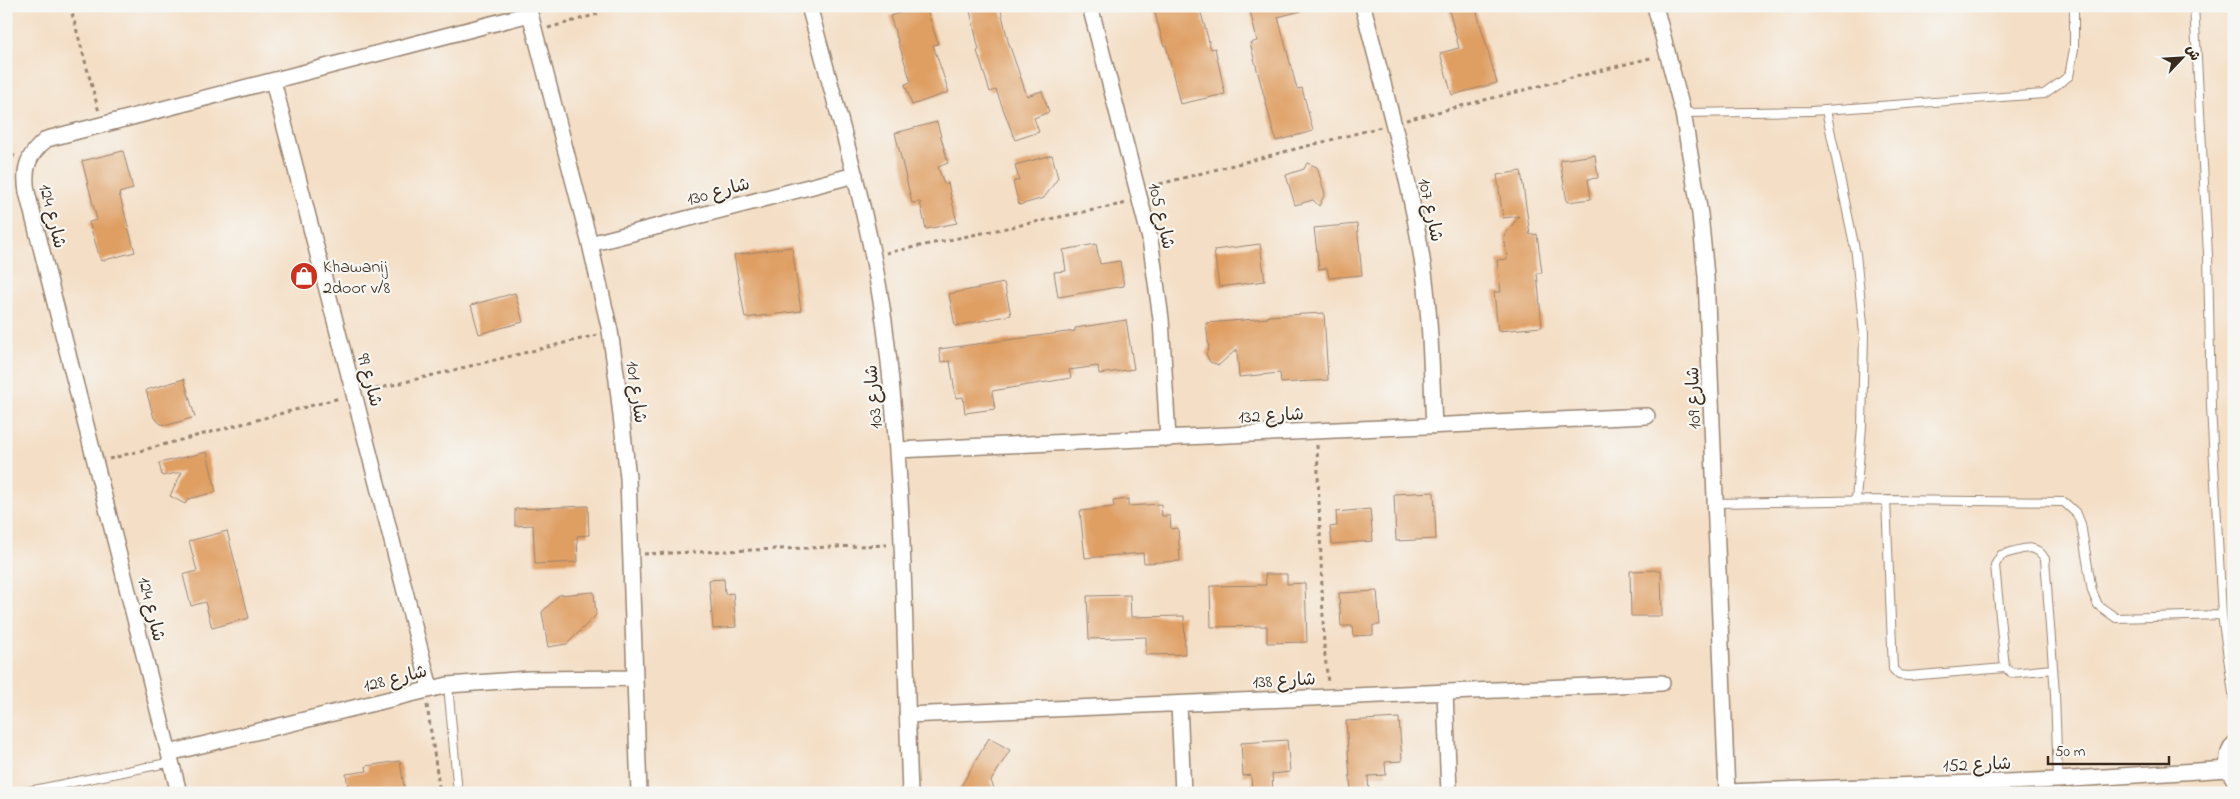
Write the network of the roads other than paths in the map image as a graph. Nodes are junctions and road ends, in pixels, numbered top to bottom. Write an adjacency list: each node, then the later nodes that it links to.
1 (809, 6): 11 (street, شارع 103)
2 (1090, 6): 15 (street, شارع 105)
3 (1363, 6): 14 (street, شارع 107)
4 (1655, 6): 10 (street, شارع 109)
5 (2074, 6): 9 (lane)
6 (2194, 6): 20 (lane)
7 (529, 10): 8 (street, شارع 124); 12 (street, شارع 101)
8 (273, 81): 26 (street, شارع 99); 32 (street, شارع 124)
9 (1826, 110): 10 (lane); 17 (lane)
10 (1683, 114): 19 (street, شارع 109)
11 (855, 175): 12 (street, شارع 130); 16 (street, شارع 103)
12 (590, 244): 23 (street, شارع 101)
13 (1647, 416): 14 (street, شارع 132)
14 (1434, 426): 15 (street, شارع 132)
15 (1168, 439): 16 (street, شارع 132)
16 (897, 450): 30 (street, شارع 103)
17 (1856, 500): 18 (lane); 19 (lane)
18 (1886, 500): 20 (lane); 21 (lane)
19 (1716, 503): 35 (street, شارع 109)
20 (2222, 615): 28 (lane)
21 (2005, 668): 22 (lane); 22 (lane)
22 (2053, 669): 34 (lane)
23 (635, 678): 25 (street, شارع 128); 39 (street, شارع 101)
24 (1662, 682): 27 (street, شارع 138)
25 (448, 685): 26 (street, شارع 128); 38 (lane)
26 (427, 689): 32 (street, شارع 128)
27 (1445, 692): 29 (street, شارع 138); 42 (street)
28 (2234, 700)
29 (1179, 704): 30 (street, شارع 138); 41 (street)
30 (907, 715): 40 (street, شارع 103)
31 (2234, 744): 33 (street)
32 (170, 758): 36 (lane); 37 (street, شارع 124)
33 (2231, 774): 34 (street, شارع 152)
34 (2058, 780): 35 (street, شارع 152)
35 (1727, 792)
36 (19, 793)
37 (179, 793)
38 (458, 793)
39 (638, 793)
40 (910, 793)
41 (1183, 793)
42 (1449, 793)

